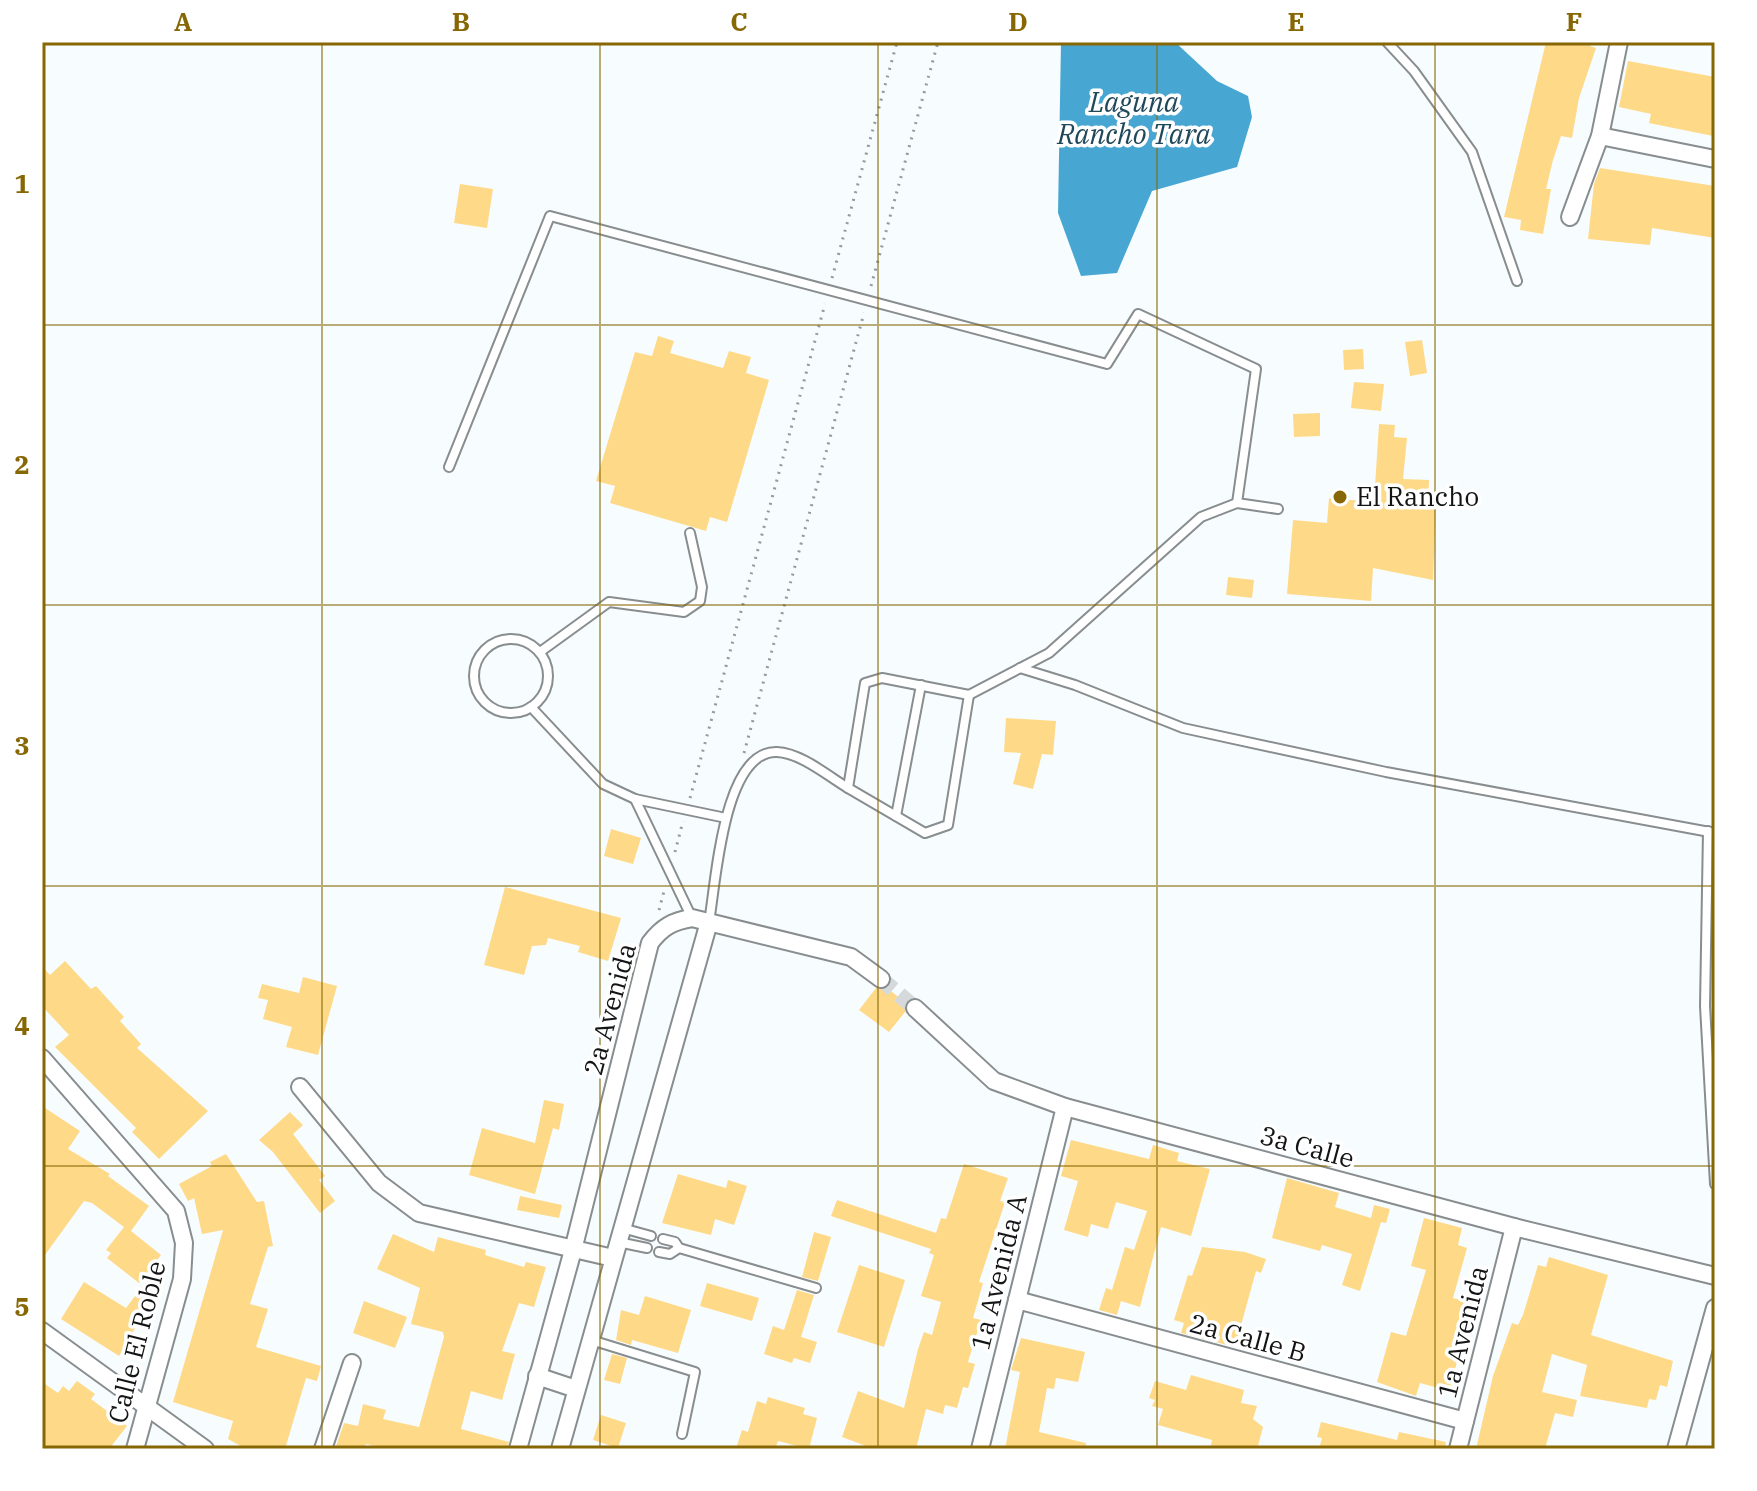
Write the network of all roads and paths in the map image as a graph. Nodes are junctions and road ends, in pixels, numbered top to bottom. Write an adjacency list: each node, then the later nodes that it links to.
1 (897, 42): 9 (path)
2 (938, 42): 10 (path)
3 (1387, 42): 8 (lane)
4 (1619, 42): 5 (street)
5 (1600, 136): 6 (street); 7 (street)
6 (1715, 159)
7 (1570, 217)
8 (1517, 281)
9 (830, 286)
10 (872, 286)
11 (867, 301): 22 (path)
12 (826, 302): 25 (path)
13 (449, 467): 14 (lane)
14 (1237, 503): 15 (lane); 18 (lane)
15 (1278, 509)
16 (690, 533): 17 (lane)
17 (540, 652): 21 (lane); 21 (lane)
18 (1020, 668): 20 (lane); 29 (lane)
19 (921, 685): 20 (lane); 23 (lane); 26 (lane)
20 (969, 695): 26 (lane)
21 (531, 707): 24 (lane)
22 (743, 758)
23 (848, 788): 26 (lane); 27 (lane)
24 (635, 799): 27 (lane); 33 (lane)
25 (688, 806)
26 (896, 816)
27 (726, 818): 33 (lane)
28 (683, 821): 30 (path)
29 (1712, 832): 39 (lane)
30 (675, 852)
31 (667, 882): 32 (path)
32 (658, 913)
33 (701, 920): 34 (street); 43 (street); 46 (street, 2a Avenida)
34 (881, 979)
35 (915, 1008): 38 (street, 3a Calle)
36 (42, 1058): 57 (street, Calle El Roble)
37 (300, 1087): 46 (street)
38 (1065, 1107): 40 (street, 3a Calle); 50 (street, 1a Avenida A)
39 (1715, 1184)
40 (1514, 1227): 48 (street, 3a Calle); 58 (street, 1a Avenida)
41 (651, 1236): 43 (lane)
42 (663, 1239): 45 (lane)
43 (617, 1243): 44 (lane); 46 (street); 53 (street)
44 (647, 1248)
45 (679, 1248): 47 (lane); 49 (lane)
46 (573, 1250): 55 (street, 2a Avenida)
47 (659, 1252)
48 (1715, 1276)
49 (816, 1288)
50 (1017, 1300): 58 (street, 2a Calle B); 65 (street, 1a Avenida A)
51 (1715, 1308): 67 (street)
52 (42, 1331): 57 (street)
53 (590, 1340): 56 (street); 59 (lane)
54 (352, 1363): 62 (street)
55 (537, 1376): 56 (street); 63 (street, 2a Avenida)
56 (576, 1389): 64 (street)
57 (147, 1406): 60 (street, Calle El Roble); 61 (street)
58 (1465, 1421): 66 (street, 1a Avenida)
59 (682, 1434)
60 (135, 1449)
61 (205, 1449)
62 (323, 1449)
63 (518, 1449)
64 (560, 1449)
65 (980, 1449)
66 (1458, 1449)
67 (1676, 1449)

